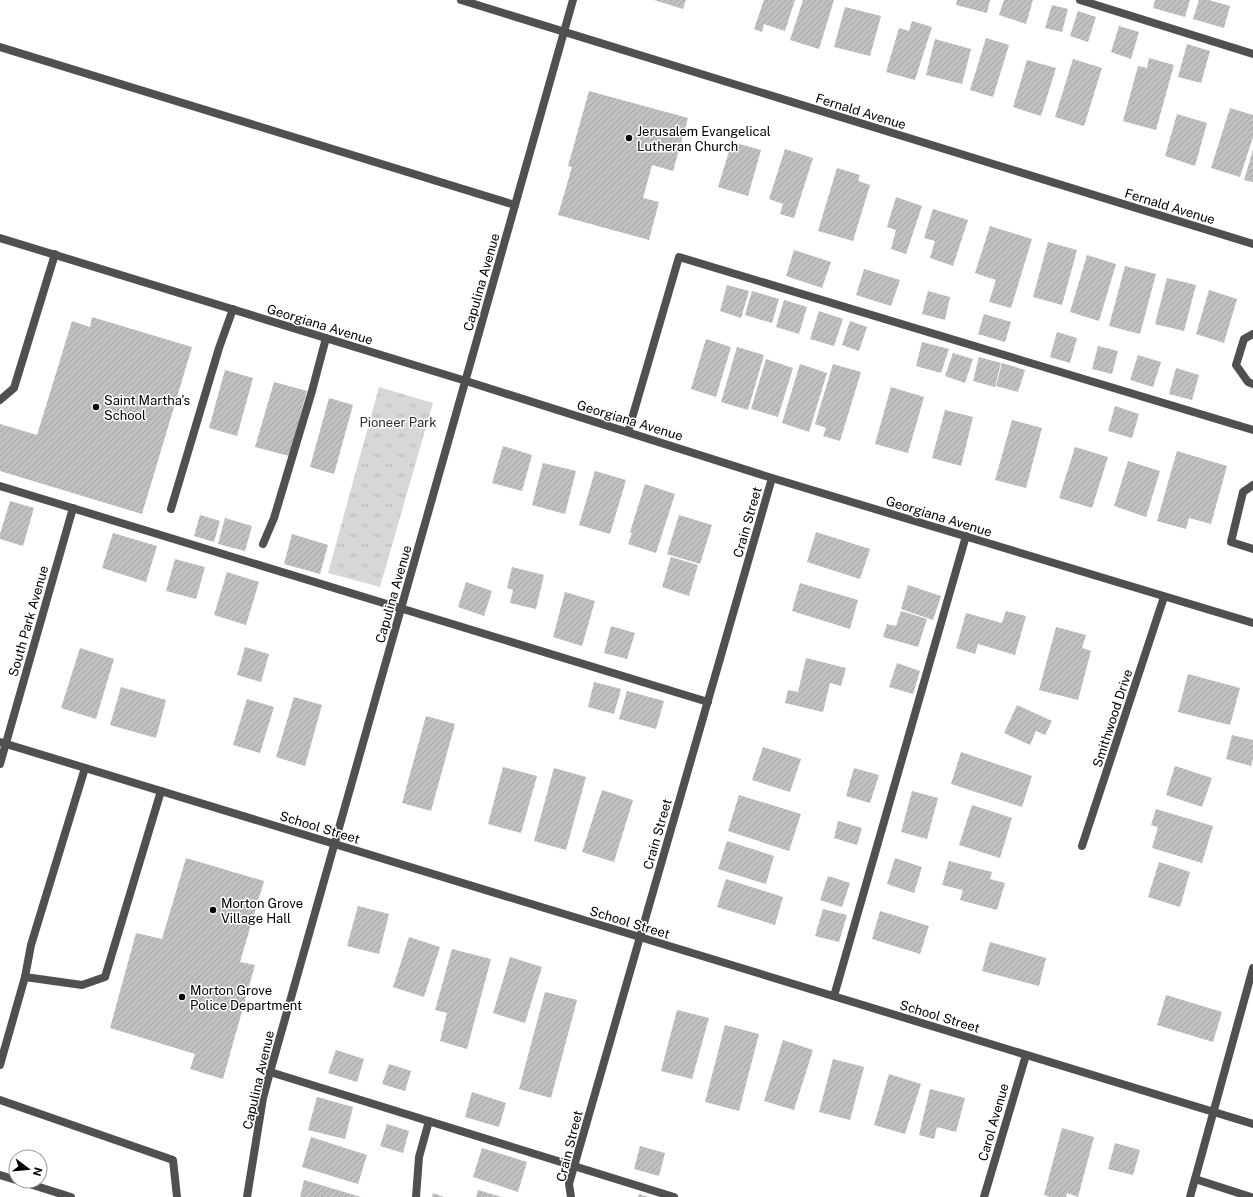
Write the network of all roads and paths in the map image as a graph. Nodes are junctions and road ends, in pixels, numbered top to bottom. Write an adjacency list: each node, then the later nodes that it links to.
1 (461, 0): 4 (street, Fernald Avenue)
2 (573, 0): 4 (street, Capulina Avenue)
3 (1080, 0): 6 (street)
4 (564, 32): 7 (street, Capulina Avenue); 9 (street, Fernald Avenue)
5 (0, 47): 7 (street)
6 (1253, 54)
7 (515, 205): 14 (street, Capulina Avenue)
8 (0, 238): 10 (street, Georgiana Avenue)
9 (1253, 244)
10 (55, 254): 11 (street, Georgiana Avenue); 16 (street)
11 (233, 309): 13 (street, Georgiana Avenue); 23 (street)
12 (1253, 334): 15 (street)
13 (326, 338): 14 (street, Georgiana Avenue); 25 (street)
14 (466, 381): 18 (street, Georgiana Avenue); 28 (street, Capulina Avenue)
15 (1253, 384)
16 (0, 400)
17 (1253, 430): 18 (street)
18 (628, 432): 19 (street, Georgiana Avenue)
19 (772, 478): 24 (street, Georgiana Avenue); 30 (street, Crain Street)
20 (1253, 485): 26 (street)
21 (0, 486): 22 (street)
22 (74, 508): 28 (street); 31 (street, South Park Avenue)
23 (171, 509)
24 (966, 536): 27 (street, Georgiana Avenue); 40 (street)
25 (262, 544)
26 (1253, 549)
27 (1164, 597): 29 (street, Georgiana Avenue); 36 (street, Smithwood Drive)
28 (401, 609): 30 (street); 35 (street, Capulina Avenue)
29 (1253, 624)
30 (708, 702): 37 (street, Crain Street)
31 (3, 743): 32 (street, South Park Avenue); 33 (street, School Street)
32 (0, 764)
33 (85, 768): 34 (street, School Street); 39 (street)
34 (161, 791): 35 (street, School Street); 39 (street)
35 (335, 844): 37 (street, School Street); 44 (street, Capulina Avenue)
36 (1082, 846)
37 (640, 937): 40 (street, School Street); 49 (street, Crain Street)
38 (1253, 968): 41 (street)
39 (25, 977): 43 (street)
40 (834, 996): 42 (street, School Street)
41 (1249, 999): 46 (street)
42 (1026, 1055): 46 (street, School Street); 58 (street, Carol Avenue)
43 (0, 1065)
44 (270, 1072): 47 (street); 54 (street, Capulina Avenue)
45 (0, 1100): 53 (street)
46 (1213, 1112): 48 (street, School Street); 50 (street)
47 (429, 1121): 49 (street); 55 (street)
48 (1253, 1124)
49 (574, 1166): 56 (street, Crain Street); 57 (street)
50 (1195, 1179): 59 (street); 60 (street)
51 (46, 1189): 52 (street)
52 (71, 1197)
53 (177, 1197)
54 (247, 1197)
55 (416, 1197)
56 (571, 1197)
57 (674, 1197)
58 (984, 1197)
59 (1190, 1197)
60 (1252, 1197)

